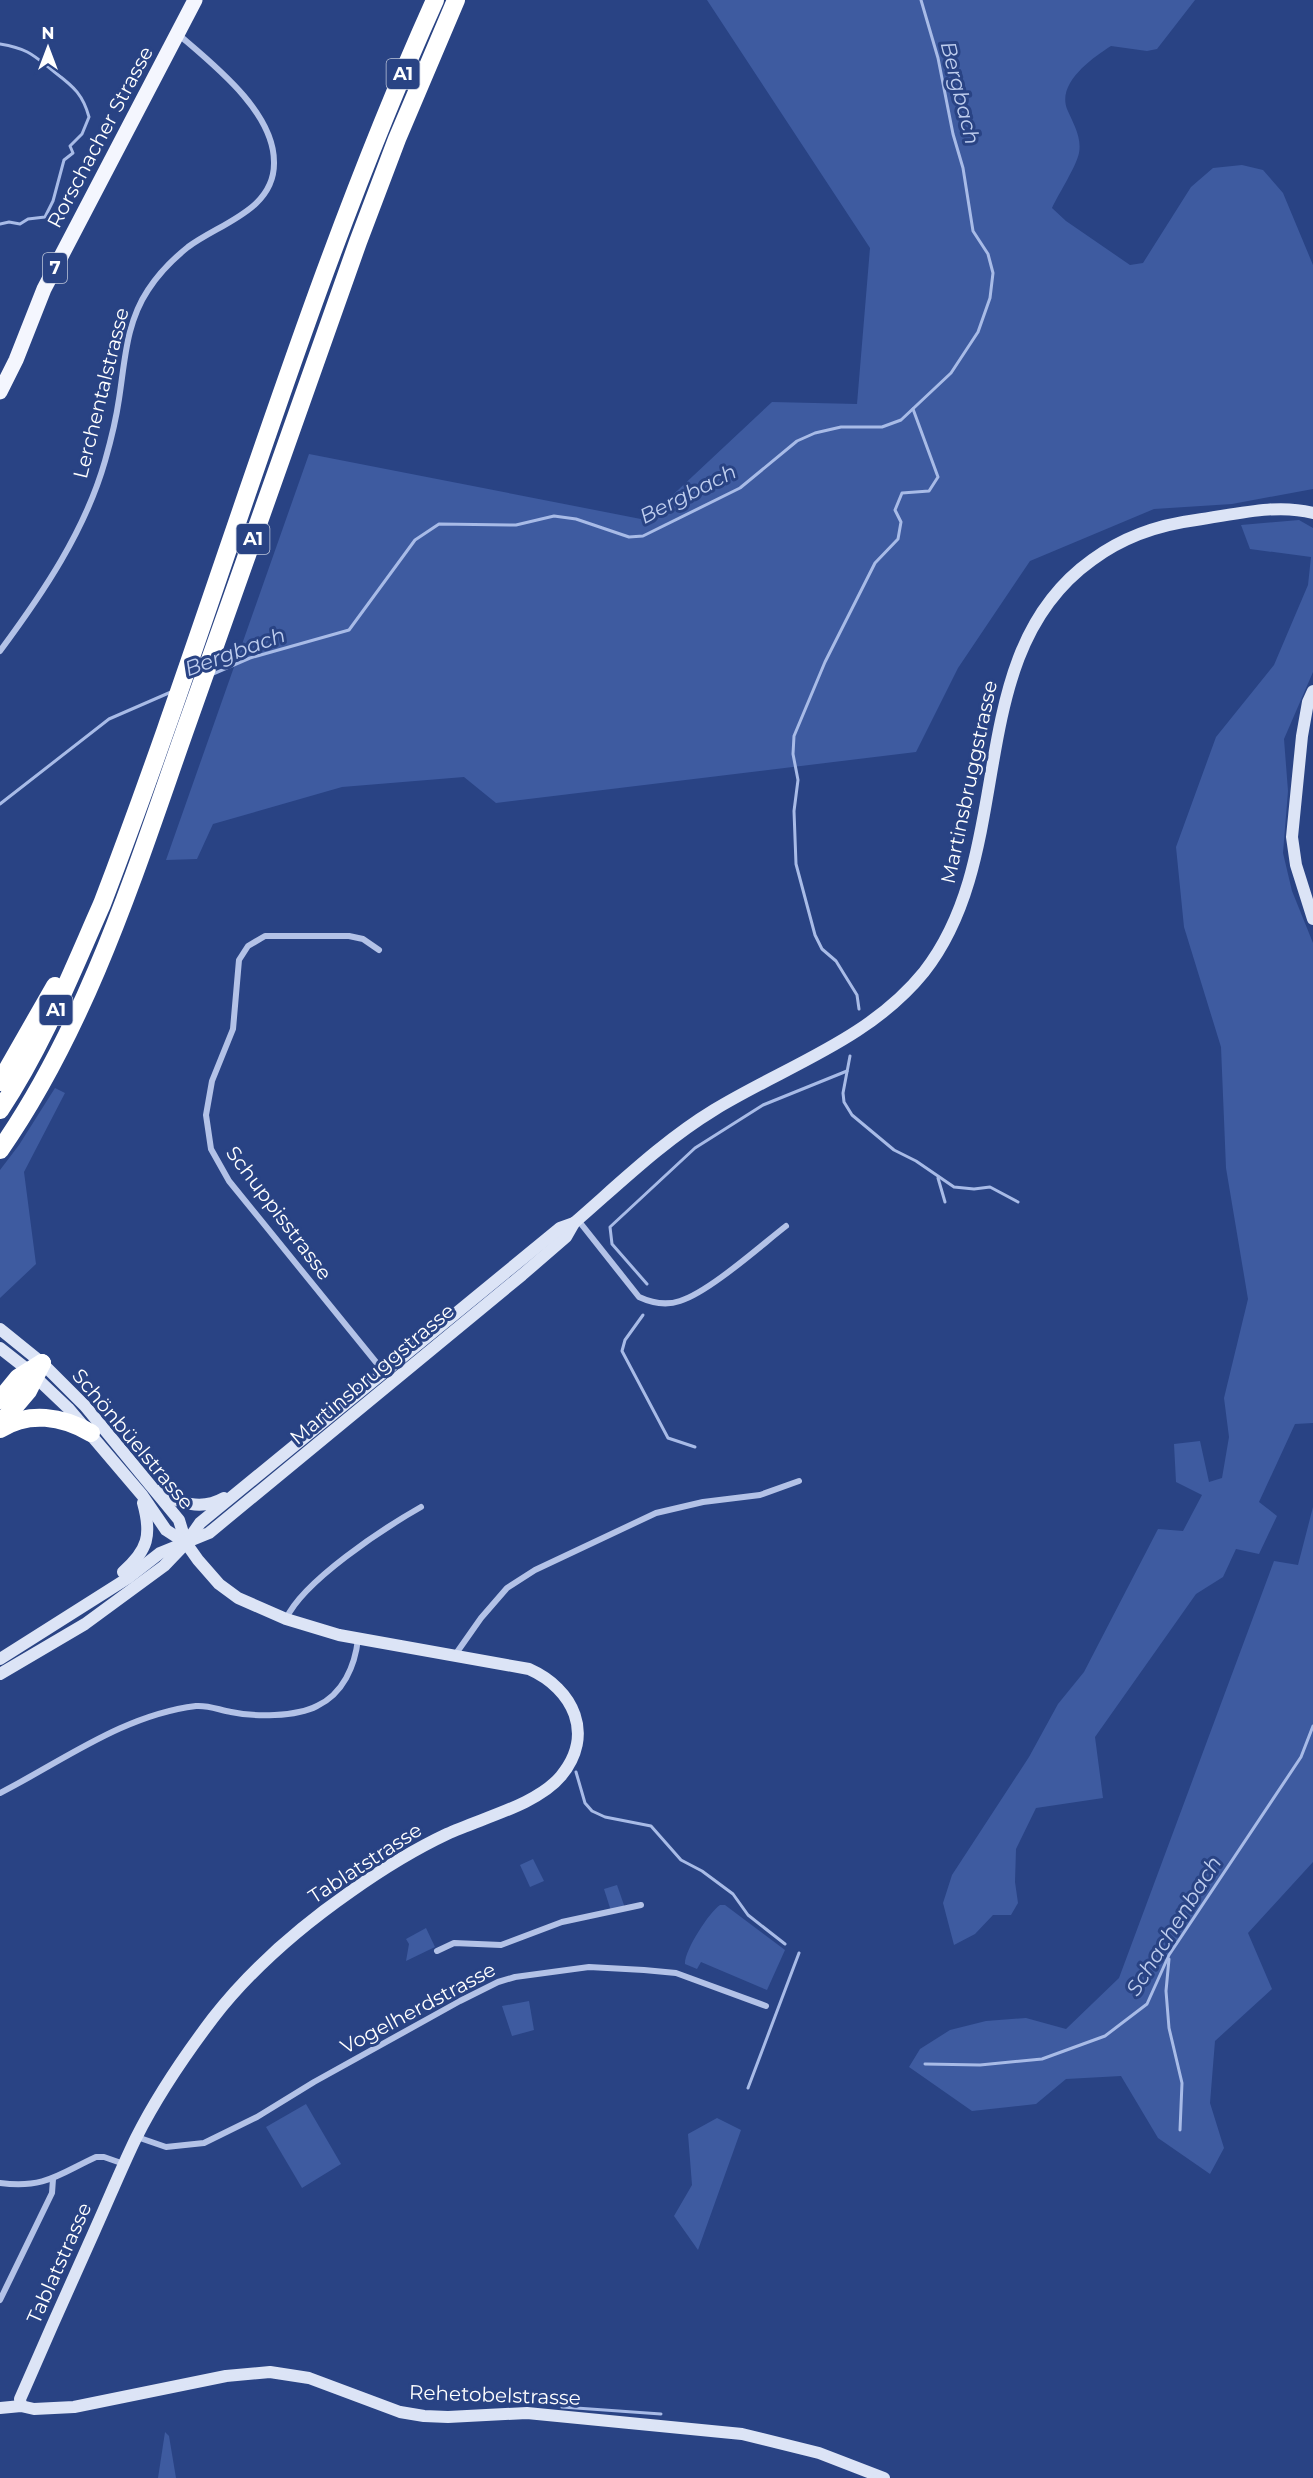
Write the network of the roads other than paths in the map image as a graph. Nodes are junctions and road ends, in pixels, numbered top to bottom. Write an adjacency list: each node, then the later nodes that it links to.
1 (195, 0): 4 (main road, Rorschacher Strasse / 7)
2 (435, 0): 9 (highway, A1)
3 (456, 0): 14 (highway, A1)
4 (178, 34): 5 (main road, Rorschacher Strasse / 7); 7 (street, Lerchentalstrasse)
5 (0, 392)
6 (1313, 513): 15 (street, Martinsbruggstrasse)
7 (0, 651)
8 (1313, 691): 10 (street)
9 (102, 904): 12 (highway, A1); 13 (highway, A1)
10 (1313, 919)
11 (380, 950): 20 (street, Schuppisstrasse)
12 (0, 1082)
13 (0, 1110)
14 (0, 1150)
15 (576, 1221): 16 (street); 20 (street, Martinsbruggstrasse)
16 (786, 1226)
17 (0, 1329): 19 (street, Schönbüelstrasse)
18 (0, 1348): 19 (street, Schönbüelstrasse)
19 (36, 1370): 21 (highway); 22 (highway); 24 (street, Schönbüelstrasse); 27 (street, Schönbüelstrasse)
20 (388, 1376): 26 (street, Martinsbruggstrasse); 30 (street, Martinsbruggstrasse)
21 (0, 1400)
22 (0, 1424)
23 (0, 1429): 24 (highway)
24 (91, 1433): 28 (street, Schönbüelstrasse)
25 (799, 1481): 34 (street)
26 (246, 1486): 27 (street, Martinsbruggstrasse); 30 (street, Martinsbruggstrasse)
27 (152, 1487): 30 (street, Schönbüelstrasse)
28 (141, 1496): 30 (street, Schönbüelstrasse); 31 (street, Martinsbruggstrasse)
29 (421, 1507): 32 (street)
30 (186, 1543): 31 (street, Martinsbruggstrasse); 32 (street, Tablatstrasse); 36 (street, Martinsbruggstrasse)
31 (94, 1600): 35 (street, Martinsbruggstrasse)
32 (286, 1619): 33 (street, Tablatstrasse)
33 (358, 1639): 34 (street, Tablatstrasse); 37 (street)
34 (454, 1656): 41 (street, Tablatstrasse)
35 (0, 1659)
36 (0, 1674)
37 (0, 1793)
38 (641, 1905): 39 (street)
39 (437, 1951)
40 (766, 2006): 41 (street, Vogelherdstrasse)
41 (137, 2137): 42 (street, Tablatstrasse)
42 (124, 2164): 43 (street); 46 (street, Tablatstrasse)
43 (53, 2179): 44 (street); 45 (street)
44 (0, 2183)
45 (0, 2300)
46 (21, 2406): 47 (street, Rehetobelstrasse); 48 (street, Rehetobelstrasse)
47 (0, 2408)
48 (884, 2478)

